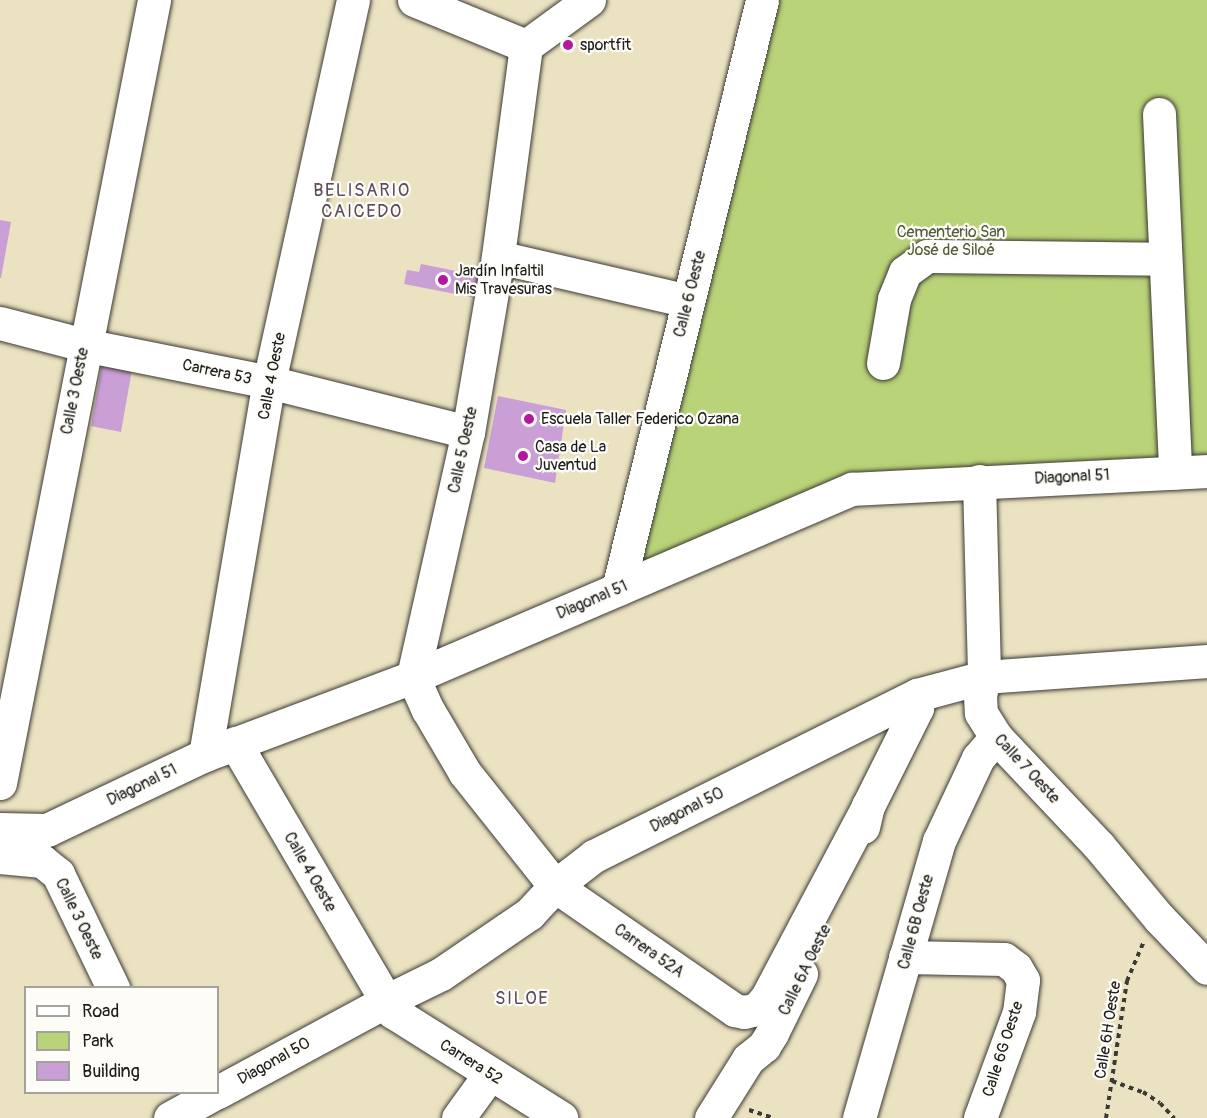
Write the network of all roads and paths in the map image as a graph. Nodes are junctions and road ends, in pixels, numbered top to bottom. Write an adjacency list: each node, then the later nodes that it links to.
1 (154, 0): 12 (street, Calle 3 Oeste)
2 (352, 0): 14 (street, Calle 4 Oeste)
3 (414, 0): 6 (street)
4 (589, 0): 6 (street)
5 (762, 0): 10 (street, Calle 6 Oeste)
6 (526, 46): 8 (street, Calle 5 Oeste)
7 (1159, 114): 9 (street)
8 (498, 257): 10 (street); 15 (street, Calle 5 Oeste)
9 (1165, 259): 13 (street); 17 (street)
10 (688, 301): 19 (street, Calle 6 Oeste)
11 (0, 322): 12 (street, Carrera 53)
12 (84, 345): 14 (street, Carrera 53); 27 (street, Calle 3 Oeste)
13 (883, 363)
14 (269, 382): 15 (street, Carrera 53); 26 (street, Calle 4 Oeste)
15 (468, 432): 21 (street, Calle 5 Oeste)
16 (1207, 471): 17 (street, Diagonal 51)
17 (1175, 473): 18 (street, Diagonal 51)
18 (979, 481): 19 (street, Diagonal 51); 22 (street, Calle 7 Oeste)
19 (618, 589): 21 (street, Diagonal 51)
20 (1207, 661): 22 (street, Diagonal 50)
21 (413, 677): 25 (street, Diagonal 51); 31 (street)
22 (984, 677): 23 (street, Diagonal 50); 24 (street, Calle 7 Oeste)
23 (917, 694): 28 (street, Calle 6A Oeste); 31 (street, Diagonal 50)
24 (996, 737): 32 (street, Calle 7 Oeste); 33 (street, Calle 6B Oeste)
25 (235, 743): 26 (street, Diagonal 51); 36 (street, Calle 4 Oeste)
26 (205, 754): 29 (street, Diagonal 51)
27 (0, 783)
28 (868, 806): 37 (street, Calle 6A Oeste); 45 (street, Calle 6A Oeste)
29 (0, 829)
30 (0, 857): 35 (street, Calle 3 Oeste)
31 (555, 886): 36 (street, Diagonal 50); 37 (street, Carrera 52A)
32 (1159, 918): 34 (street, Calle 7 Oeste); 39 (path, Calle 6H Oeste)
33 (905, 957): 46 (street, Calle 6B Oeste); 47 (street, Calle 6G Oeste)
34 (1207, 968)
35 (113, 986)
36 (386, 1000): 38 (street, Carrera 52); 40 (street, Diagonal 50)
37 (744, 1012)
38 (490, 1074): 43 (street); 44 (street, Carrera 52)
39 (1112, 1081): 48 (path, Calle 6H Oeste); 49 (path)
40 (219, 1091)
41 (212, 1094): 42 (street, Diagonal 50)
42 (171, 1111)
43 (458, 1118)
44 (561, 1118)
45 (711, 1118)
46 (859, 1118)
47 (980, 1118)
48 (1106, 1118)
49 (1174, 1118)

